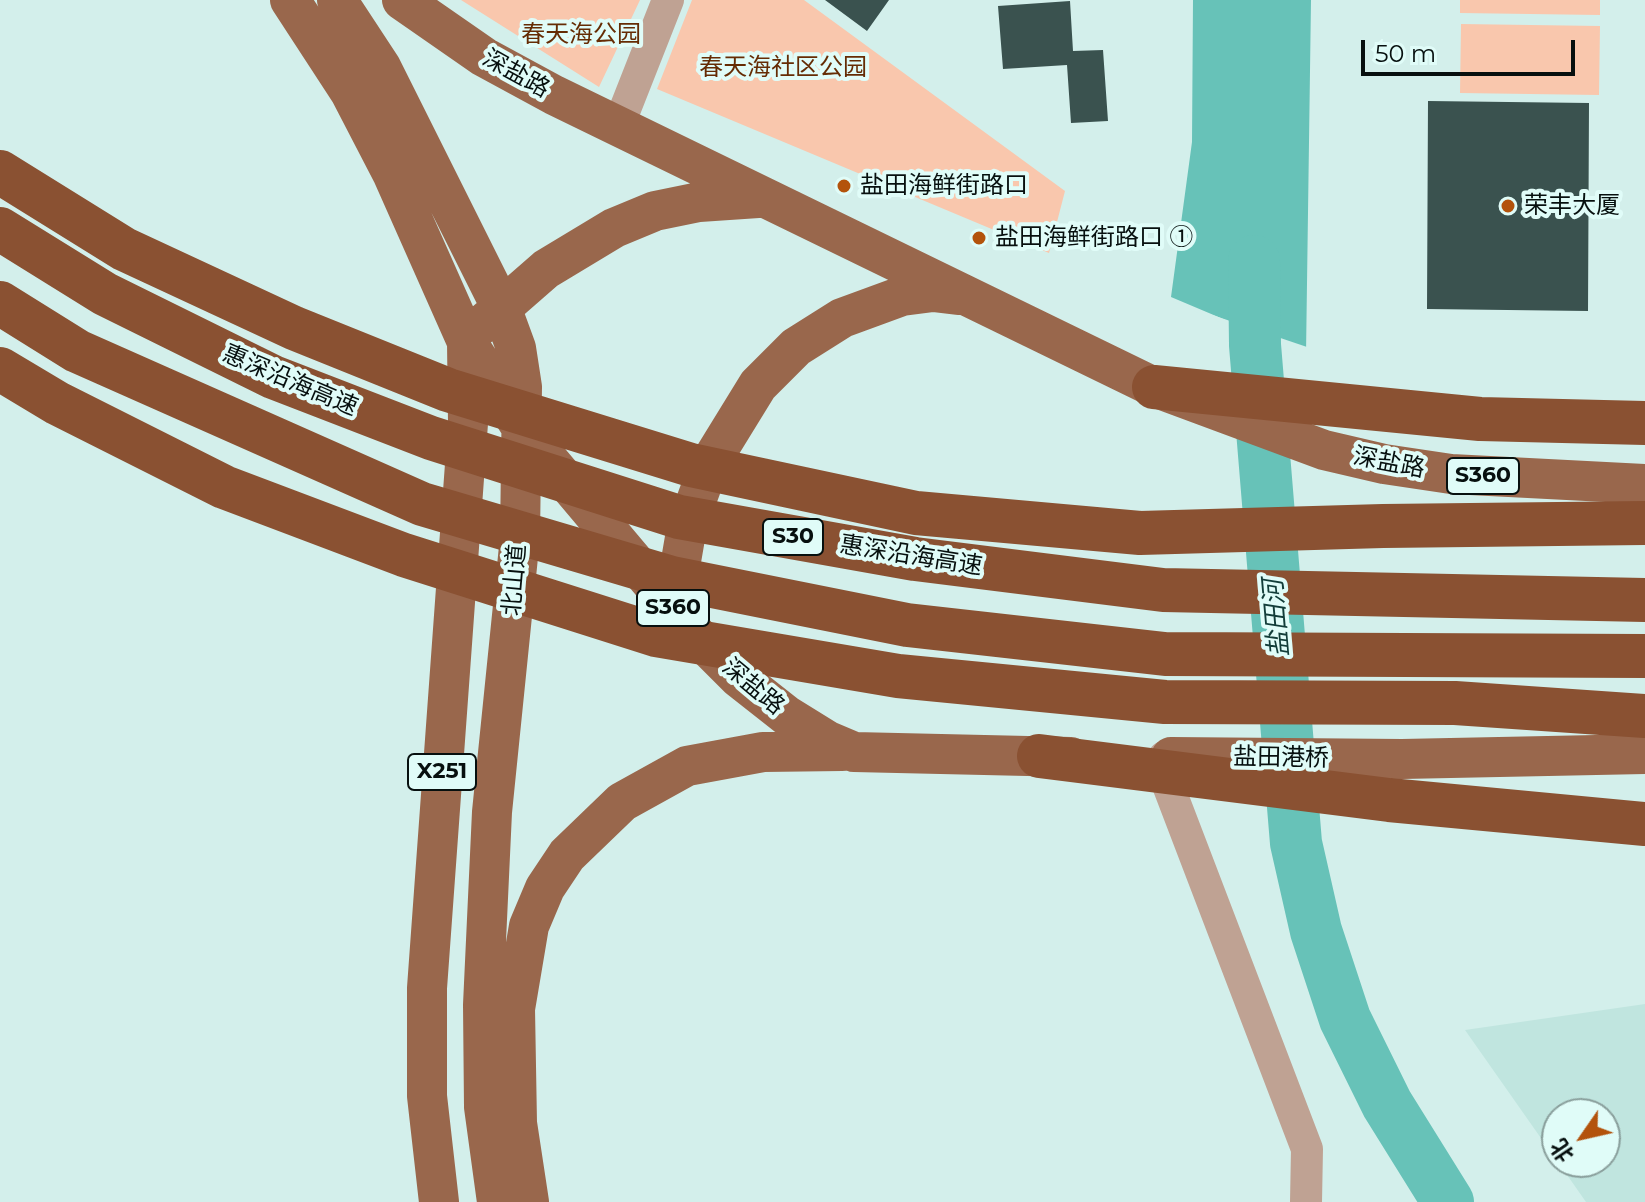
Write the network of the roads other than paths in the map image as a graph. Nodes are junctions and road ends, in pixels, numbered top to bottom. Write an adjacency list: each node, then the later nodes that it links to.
1 (290, 0): 12 (main road, X251)
2 (337, 0): 11 (main road, 北山道 / X251)
3 (402, 0): 5 (main road, 深盐路 / S360)
4 (668, 0): 5 (street)
5 (618, 127): 7 (main road, 深盐路 / S360)
6 (0, 172): 18 (highway)
7 (764, 198): 9 (main road, 深盐路 / S360); 11 (main road)
8 (0, 229): 19 (highway, 惠深沿海高速 / S30)
9 (970, 297): 14 (main road, 深盐路 / S360); 20 (main road)
10 (0, 303): 21 (highway)
11 (501, 307): 12 (main road); 16 (main road, 北山道 / X251)
12 (467, 342): 16 (main road, 深盐路 / S360); 28 (main road, X251)
13 (0, 369): 22 (highway)
14 (1154, 387): 15 (highway); 17 (main road, 深盐路 / S360)
15 (1645, 423)
16 (523, 430): 20 (main road, 深盐路 / S360); 29 (main road, 北山道 / X251)
17 (1645, 484)
18 (1645, 523)
19 (1645, 600)
20 (695, 634): 23 (main road, 深盐路 / S360)
21 (1645, 656)
22 (1645, 716)
23 (854, 752): 25 (main road, 深盐路 / S360); 30 (main road)
24 (1645, 754): 26 (main road, 盐田港桥)
25 (1039, 756): 26 (highway)
26 (1170, 762): 27 (highway); 31 (street)
27 (1645, 824)
28 (439, 1202)
29 (497, 1202)
30 (529, 1202)
31 (1306, 1202)

